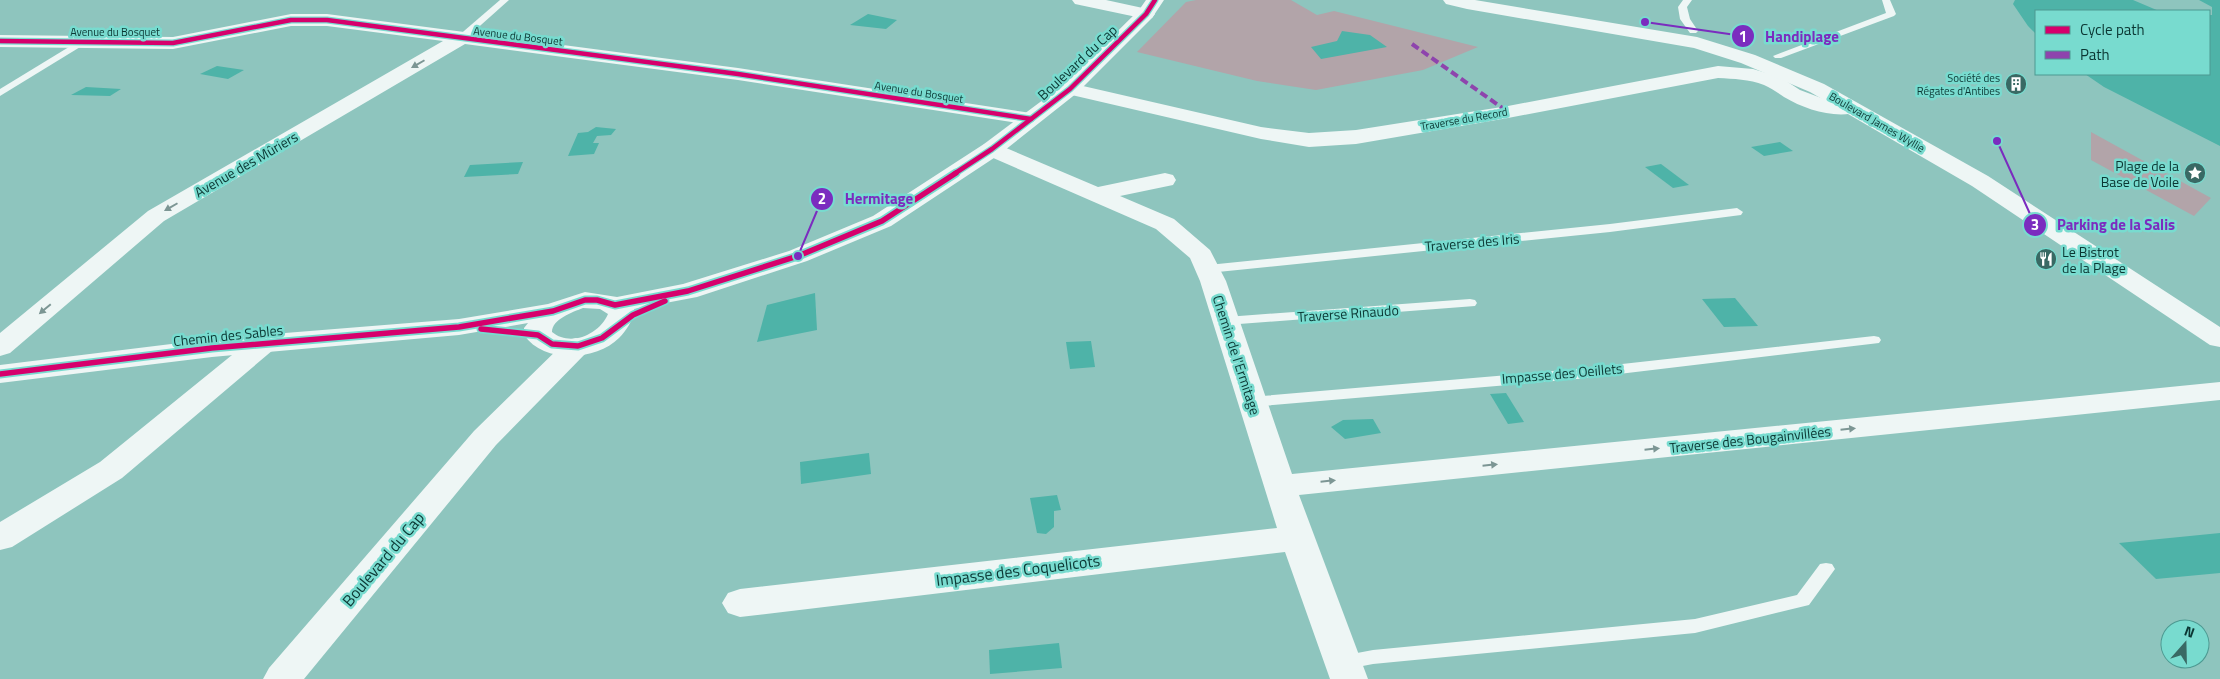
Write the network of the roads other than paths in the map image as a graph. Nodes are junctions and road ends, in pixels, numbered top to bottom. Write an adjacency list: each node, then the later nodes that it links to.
1 (505, 0): 10 (lane, Avenue des Mûriers)
2 (1081, 0): 7 (street)
3 (1452, 0): 8 (street, Boulevard James Wyllie)
4 (1504, 0): 8 (street, Boulevard James Wyllie)
5 (1688, 0): 9 (lane)
6 (1886, 0): 13 (lane)
7 (1151, 7): 14 (street, Boulevard du Cap)
8 (1609, 21): 9 (street, Boulevard James Wyllie); 13 (street, Boulevard James Wyllie)
9 (1693, 30): 13 (street, Boulevard James Wyllie)
10 (460, 39): 12 (street, Avenue du Bosquet); 17 (street, Avenue du Bosquet); 36 (street, Avenue des Mûriers, one-way to 36)
11 (0, 41): 12 (street, Avenue du Bosquet)
12 (82, 42): 15 (lane)
13 (1774, 62): 16 (street, Boulevard James Wyllie); 22 (street, Boulevard James Wyllie)
14 (1070, 89): 17 (street, Boulevard du Cap); 18 (street, Traverse du Record)
15 (0, 93)
16 (1852, 108): 18 (street, Traverse du Record); 22 (street, Boulevard James Wyllie)
17 (1031, 120): 19 (street, Boulevard du Cap)
18 (1309, 140): 20 (street)
19 (992, 149): 23 (street, Chemin de l'Ermitage); 28 (street, Boulevard du Cap)
20 (1275, 151)
21 (1165, 180): 23 (street)
22 (1980, 181): 32 (street, Boulevard James Wyllie)
23 (1096, 194): 25 (street, Chemin de l'Ermitage)
24 (1737, 212): 25 (lane, Traverse des Iris)
25 (1208, 269): 29 (street, Chemin de l'Ermitage)
26 (1470, 303): 29 (lane, Traverse Rinaudo)
27 (553, 311): 28 (street, Chemin des Sables); 30 (street, Chemin des Sables); 31 (street, Boulevard du Cap)
28 (616, 315): 35 (street, Boulevard du Cap)
29 (1226, 321): 39 (street, Chemin de l'Ermitage)
30 (459, 326): 31 (street, Chemin des Sables); 34 (street, Chemin des Sables)
31 (541, 338): 35 (street, Chemin des Sables); 40 (street, Boulevard du Cap)
32 (2220, 339)
33 (1874, 340): 39 (lane, Impasse des Oeillets)
34 (263, 344): 37 (street, Chemin des Sables); 42 (street, Chemin des Sables)
35 (576, 346): 40 (street, Boulevard du Cap)
36 (0, 347)
37 (0, 374)
38 (2220, 391): 41 (street, Traverse des Bougainvillées, one-way to 38)
39 (1251, 402): 41 (street, Chemin de l'Ermitage)
40 (485, 438): 47 (street, Boulevard du Cap)
41 (1280, 486): 43 (street, Chemin de l'Ermitage)
42 (0, 538)
43 (1297, 538): 45 (street, Impasse des Coquelicots); 46 (street, Chemin de l'Ermitage)
44 (1826, 569): 46 (lane)
45 (740, 603)
46 (1345, 671)
47 (282, 679)

